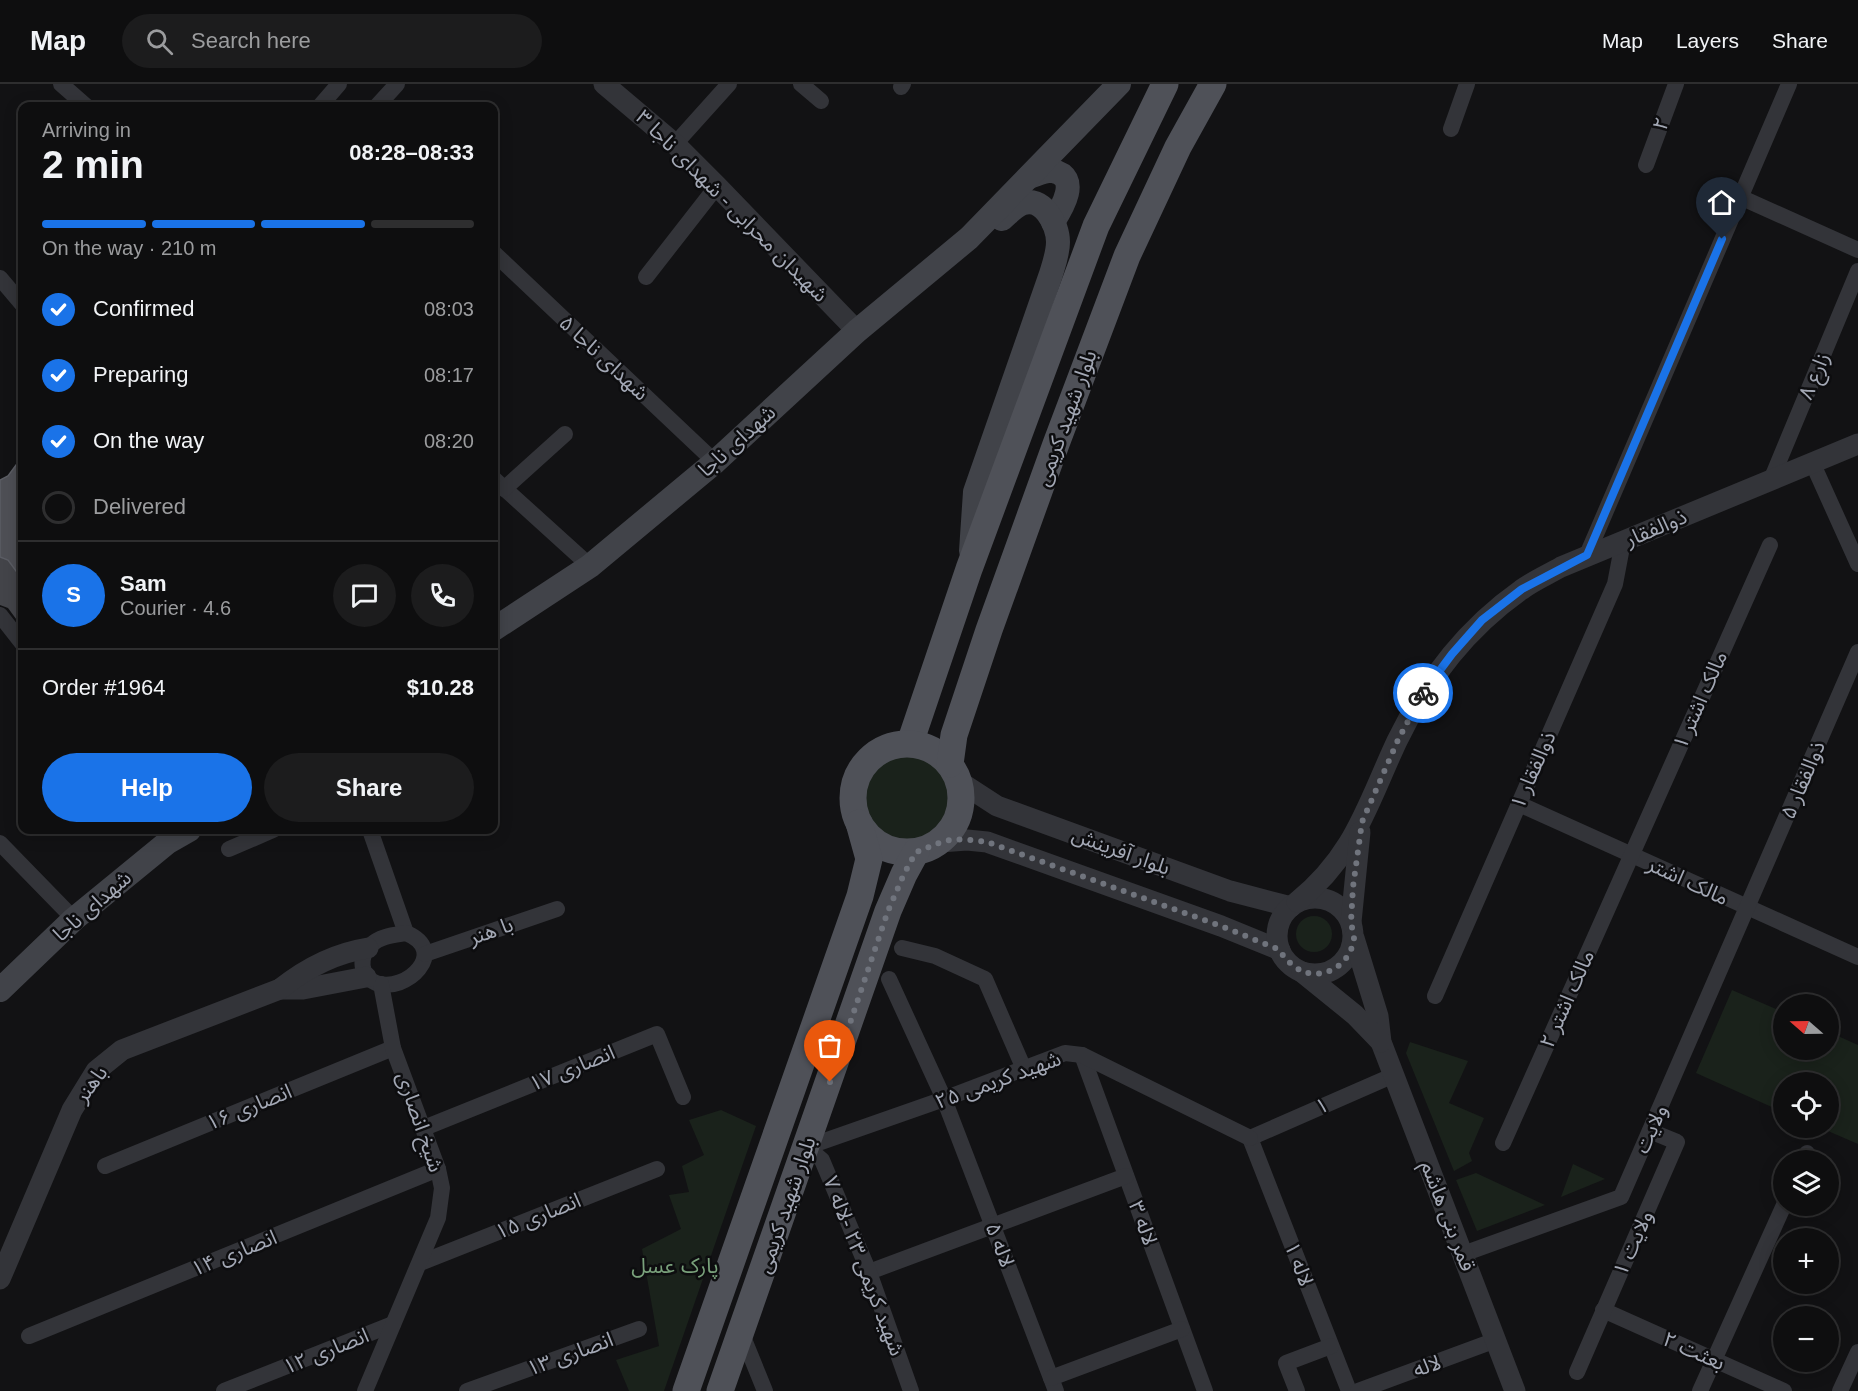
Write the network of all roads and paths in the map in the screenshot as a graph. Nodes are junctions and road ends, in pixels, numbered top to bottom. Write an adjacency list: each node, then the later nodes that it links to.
1 (61, 84): 14 (street)
2 (339, 84): 15 (street)
3 (397, 84): 16 (street)
4 (604, 84): 18 (street, شهیدان محرابی - شهدای ناجا ۳)
5 (729, 84): 18 (street)
6 (801, 84): 13 (street)
7 (1119, 84): 20 (main road, شهدای ناجا)
8 (1165, 84): 43 (main road, بلوار شهید کریمی)
9 (1213, 84): 49 (main road, بلوار شهید کریمی)
10 (1467, 84): 17 (street)
11 (1676, 84): 19 (street, ۲)
12 (1789, 84): 22 (street)
13 (821, 101)
14 (81, 102)
15 (323, 102)
16 (381, 102)
17 (1451, 129)
18 (675, 144): 21 (street, شهیدان محرابی - شهدای ناجا ۳)
19 (1646, 165)
20 (1029, 177): 23 (main road); 24 (main road, شهدای ناجا)
21 (717, 186): 28 (street); 31 (street, شهیدان محرابی - شهدای ناجا ۳)
22 (1740, 197): 25 (street); 40 (street)
23 (1053, 222): 24 (main road, شهدای ناجا); 43 (main road)
24 (969, 238): 31 (main road, شهدای ناجا)
25 (1858, 250)
26 (498, 257): 34 (street, شهدای ناجا ۵)
27 (1858, 272): 36 (street, زارع ۸)
28 (646, 277)
29 (0, 278): 30 (street)
30 (18, 299)
31 (857, 331): 34 (main road, شهدای ناجا)
32 (565, 434): 37 (street)
33 (1858, 444): 35 (street, ذوالفقار)
34 (715, 462): 42 (main road, شهدای ناجا)
35 (1812, 462): 36 (street, ذوالفقار); 41 (street)
36 (1771, 480): 38 (street, ذوالفقار)
37 (499, 484): 42 (street)
38 (1623, 542): 40 (street, ذوالفقار); 52 (street, ذوالفقار ۱)
39 (1770, 545): 61 (street, مالک اشتر ۱)
40 (1587, 555): 53 (street, ذوالفقار)
41 (1858, 564)
42 (590, 566): 45 (main road, شهدای ناجا)
43 (969, 569): 48 (main road, بلوار شهید کریمی)
44 (0, 615): 46 (street)
45 (498, 626)
46 (18, 638)
47 (1858, 652): 64 (street, ذوالفقار ۵)
48 (931, 682): 49 (main road); 50 (main road, بلوار شهید کریمی)
49 (966, 700): 51 (main road, بلوار شهید کریمی)
50 (910, 744): 51 (main road); 54 (main road)
51 (954, 772): 59 (main road); 63 (street, بلوار آفرینش)
52 (1519, 804): 61 (street, مالک اشتر); 80 (street, ذوالفقار ۱)
53 (1362, 822): 63 (street); 68 (street)
54 (859, 823): 59 (main road); 62 (main road, بلوار شهید کریمی)
55 (264, 834): 60 (street)
56 (371, 834): 69 (street)
57 (163, 836): 67 (main road, شهدای ناجا)
58 (0, 843): 67 (street)
59 (928, 847): 66 (main road, بلوار شهید کریمی); 72 (street, بلوار آفرینش)
60 (229, 849)
61 (1631, 855): 64 (street, مالک اشتر); 91 (street, مالک اشتر ۲)
62 (860, 896): 66 (main road); 118 (main road, بلوار شهید کریمی)
63 (1294, 905): 68 (street); 72 (street)
64 (1748, 908): 74 (street, مالک اشتر); 89 (street, ولایت)
65 (557, 909): 73 (street, با هنر)
66 (888, 911): 92 (main road, بلوار شهید کریمی)
67 (74, 920): 79 (main road, شهدای ناجا)
68 (1352, 930): 75 (street); 81 (street)
69 (406, 933): 70 (street); 73 (street)
70 (368, 948): 77 (street); 78 (street, باهنر)
71 (902, 948): 84 (street)
72 (1280, 950): 75 (street)
73 (425, 954): 77 (street)
74 (1858, 957)
75 (1302, 972): 81 (street)
76 (889, 979): 87 (street, لاله ۵)
77 (374, 981): 78 (street, باهنر); 82 (street, شیخ انصاری)
78 (280, 989): 102 (street, باهنر)
79 (0, 990)
80 (1436, 996)
81 (1381, 1042): 85 (street, قمر بنی هاشم)
82 (393, 1048): 88 (street, شیخ انصاری); 93 (street, انصاری ۱۶)
83 (1082, 1055): 84 (street, شهید کریمی ۲۵); 90 (street, شهید کریمی ۲۵); 96 (street, لاله ۳)
84 (1024, 1069): 87 (street, شهید کریمی ۲۵)
85 (1394, 1075): 90 (street, ۱); 99 (street, قمر بنی هاشم)
86 (683, 1098): 88 (street, انصاری ۱۷)
87 (944, 1099): 92 (street, شهید کریمی ۲۵); 98 (street, لاله ۵)
88 (424, 1128): 94 (street, شیخ انصاری)
89 (1650, 1131): 99 (street, ولایت); 103 (street, ولایت ۱)
90 (1250, 1138): 110 (street, لاله ۱)
91 (1503, 1143)
92 (807, 1147): 101 (street, شهید کریمی ۲۳ -لاله ۷); 107 (main road, بلوار شهید کریمی)
93 (105, 1166)
94 (438, 1169): 100 (street, شیخ انصاری); 108 (street, انصاری ۱۴)
95 (657, 1169): 100 (street, انصاری ۱۵)
96 (1125, 1176): 98 (street); 106 (street, لاله ۳)
97 (1779, 1216): 112 (street)
98 (992, 1226): 101 (street); 114 (street, لاله ۵)
99 (1463, 1254): 109 (street, قمر بنی هاشم)
100 (420, 1263): 104 (street, شیخ انصاری)
101 (869, 1272): 121 (street, شهید کریمی ۲۳ -لاله ۷)
102 (0, 1279)
103 (1603, 1310): 112 (street, بعثت ۲); 113 (street, ولایت ۱)
104 (393, 1324): 115 (street, انصاری ۱۲); 116 (street, شیخ انصاری)
105 (639, 1329): 117 (street, انصاری ۱۳)
106 (1182, 1329): 114 (street); 122 (street, لاله ۳)
107 (741, 1332): 119 (main road, بلوار شهید کریمی); 120 (street)
108 (29, 1336)
109 (1496, 1340): 125 (street, لاله); 126 (street, قمر بنی هاشم)
110 (1331, 1346): 123 (street); 124 (street, لاله ۱)
111 (1858, 1352): 129 (street)
112 (1714, 1359): 127 (street); 128 (street, بعثت ۲)
113 (1577, 1372)
114 (1054, 1384)
115 (224, 1391)
116 (365, 1391)
117 (467, 1391)
118 (686, 1391)
119 (720, 1391)
120 (765, 1391)
121 (911, 1391)
122 (1204, 1391)
123 (1297, 1391)
124 (1348, 1391)
125 (1358, 1391)
126 (1515, 1391)
127 (1700, 1391)
128 (1785, 1391)
129 (1840, 1391)

